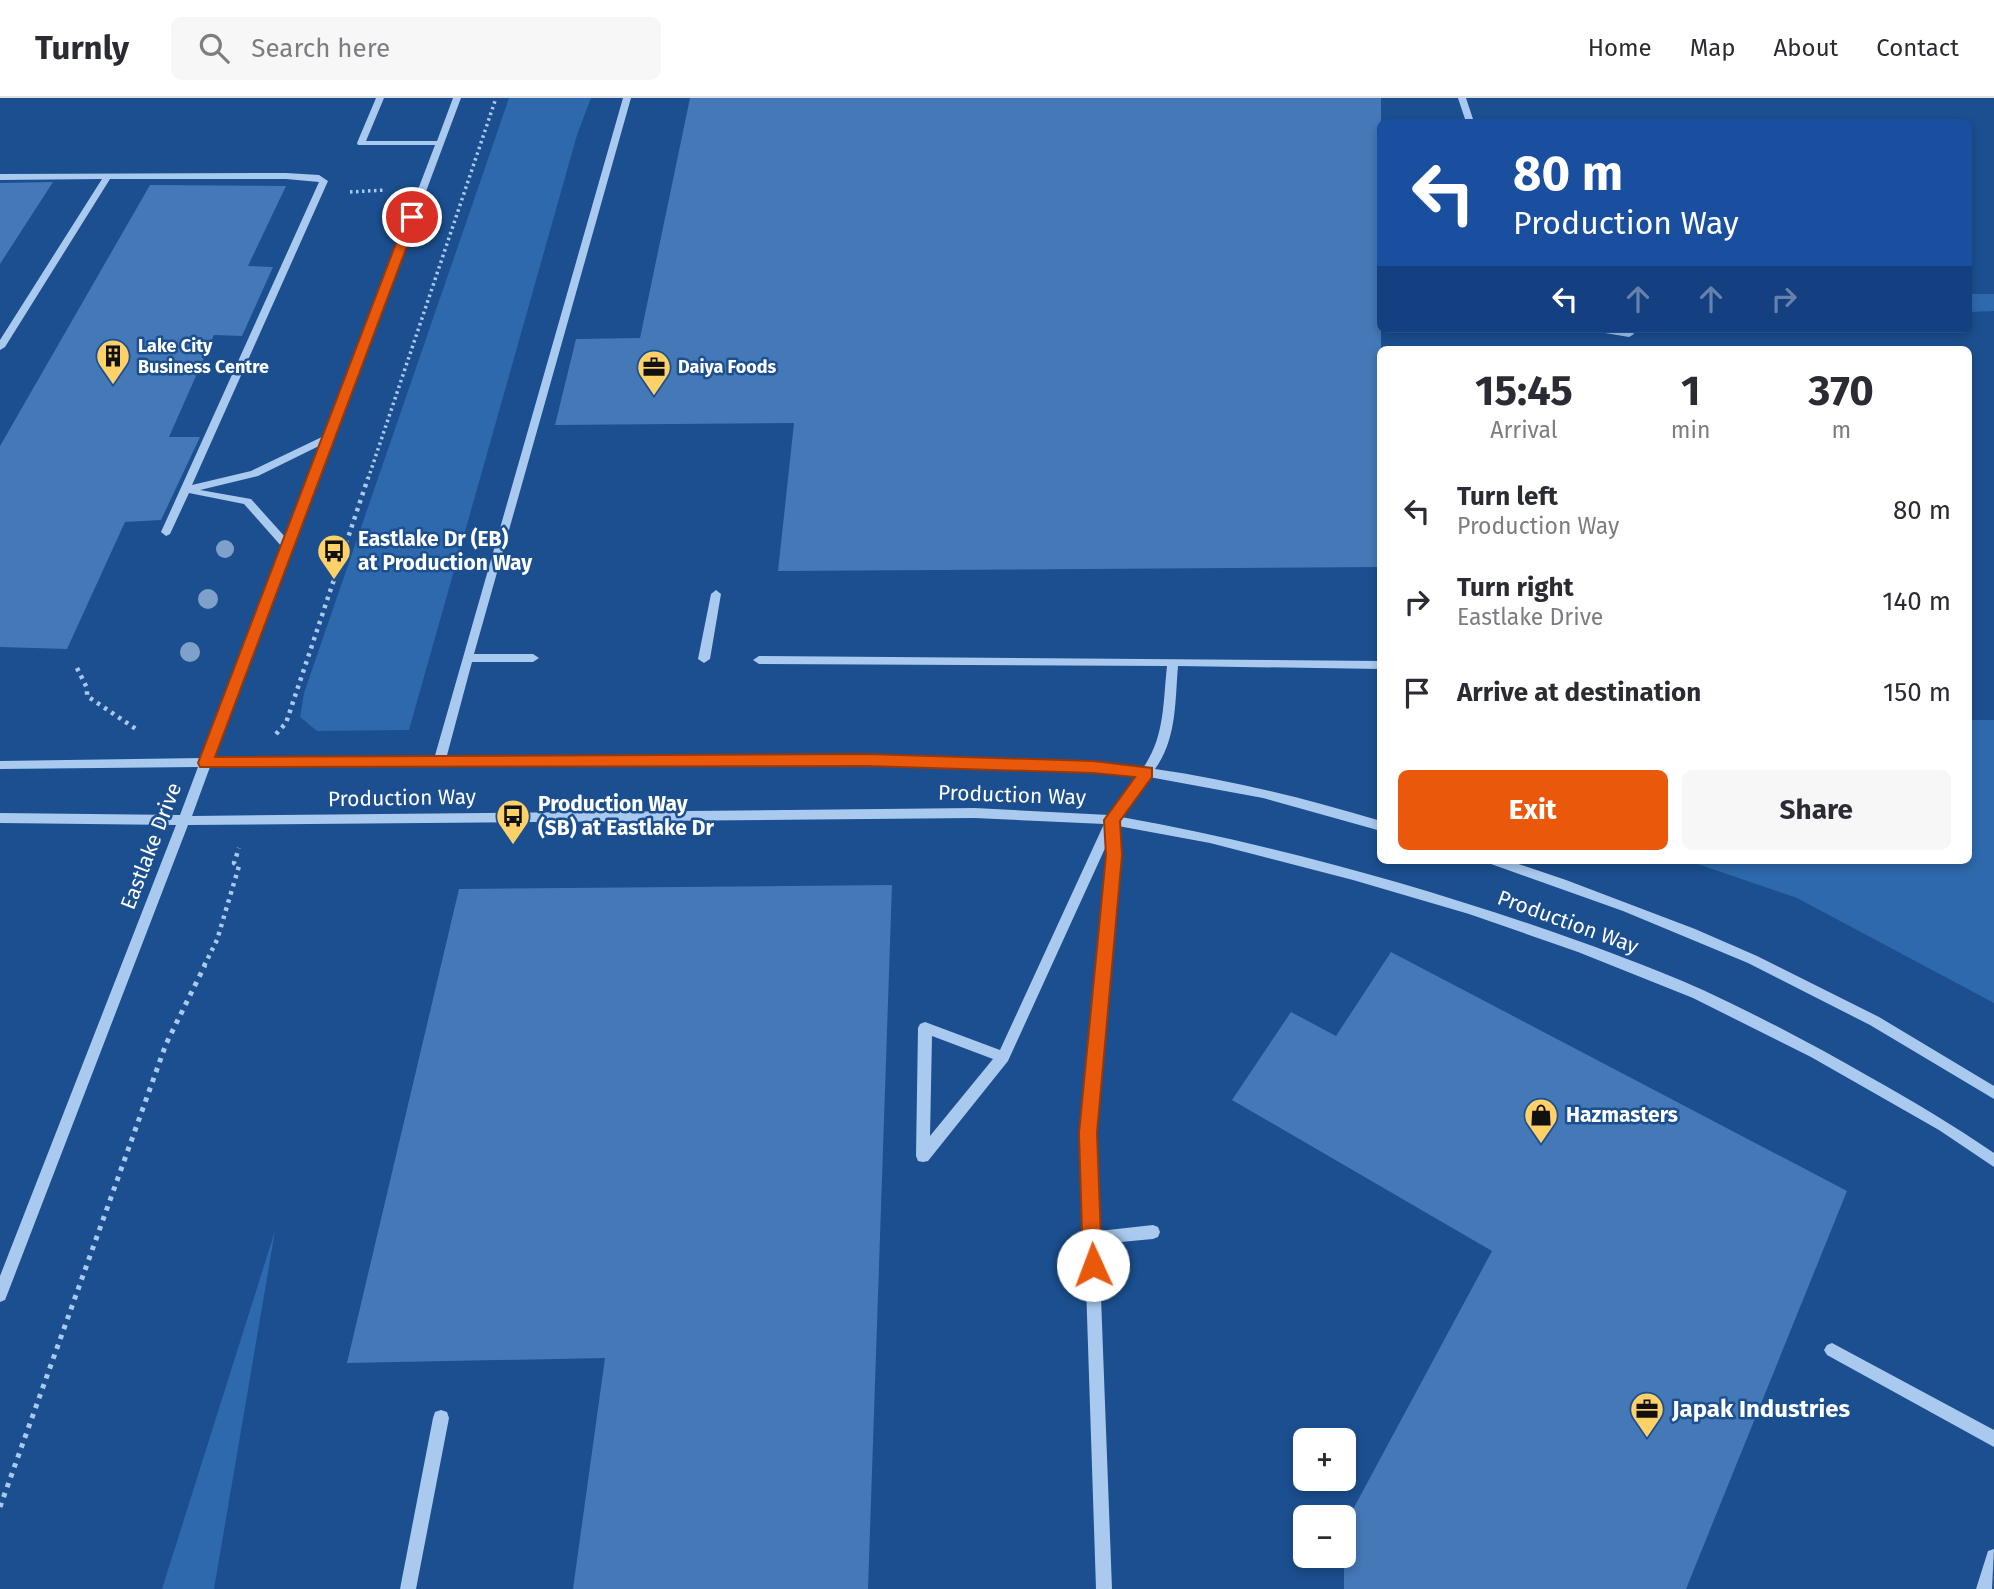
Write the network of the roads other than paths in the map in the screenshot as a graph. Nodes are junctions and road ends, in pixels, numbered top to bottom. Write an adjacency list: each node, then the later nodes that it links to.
1 (380, 98): 6 (street)
2 (457, 98): 6 (street, Eastlake Drive)
3 (627, 98): 17 (street)
4 (1462, 98): 5 (street)
5 (1469, 119)
6 (440, 143): 12 (street, Eastlake Drive)
7 (108, 176): 8 (lane); 11 (street); 13 (lane)
8 (0, 177)
9 (1623, 333): 10 (street)
10 (1629, 334)
11 (0, 347)
12 (328, 438): 13 (street); 15 (street, Eastlake Drive)
13 (185, 491): 14 (lane); 15 (street)
14 (166, 532)
15 (287, 546): 24 (street, Eastlake Drive)
16 (716, 594): 19 (street)
17 (467, 658): 18 (lane); 23 (lane)
18 (533, 658)
19 (705, 659)
20 (759, 660): 21 (street)
21 (1173, 662): 22 (street); 26 (street)
22 (1377, 665)
23 (439, 762): 24 (street, Production Way); 26 (street, Production Way)
24 (205, 763): 25 (street, Production Way); 28 (street, Eastlake Drive)
25 (0, 765)
26 (1146, 772): 29 (street); 30 (street, Production Way)
27 (0, 818): 28 (street, Production Way)
28 (183, 818): 29 (street, Production Way); 37 (street, Eastlake Drive)
29 (1112, 820): 32 (street); 34 (street, Production Way); 36 (street)
30 (1377, 824)
31 (1504, 864): 33 (street, Production Way)
32 (1003, 1056): 32 (street)
33 (1994, 1093)
34 (1994, 1161)
35 (1153, 1232): 36 (street)
36 (1092, 1238): 43 (street)
37 (0, 1295)
38 (1832, 1350): 40 (street)
39 (441, 1418): 42 (street)
40 (1994, 1439)
41 (1994, 1557): 44 (street)
42 (408, 1589)
43 (1104, 1589)
44 (1984, 1589)

